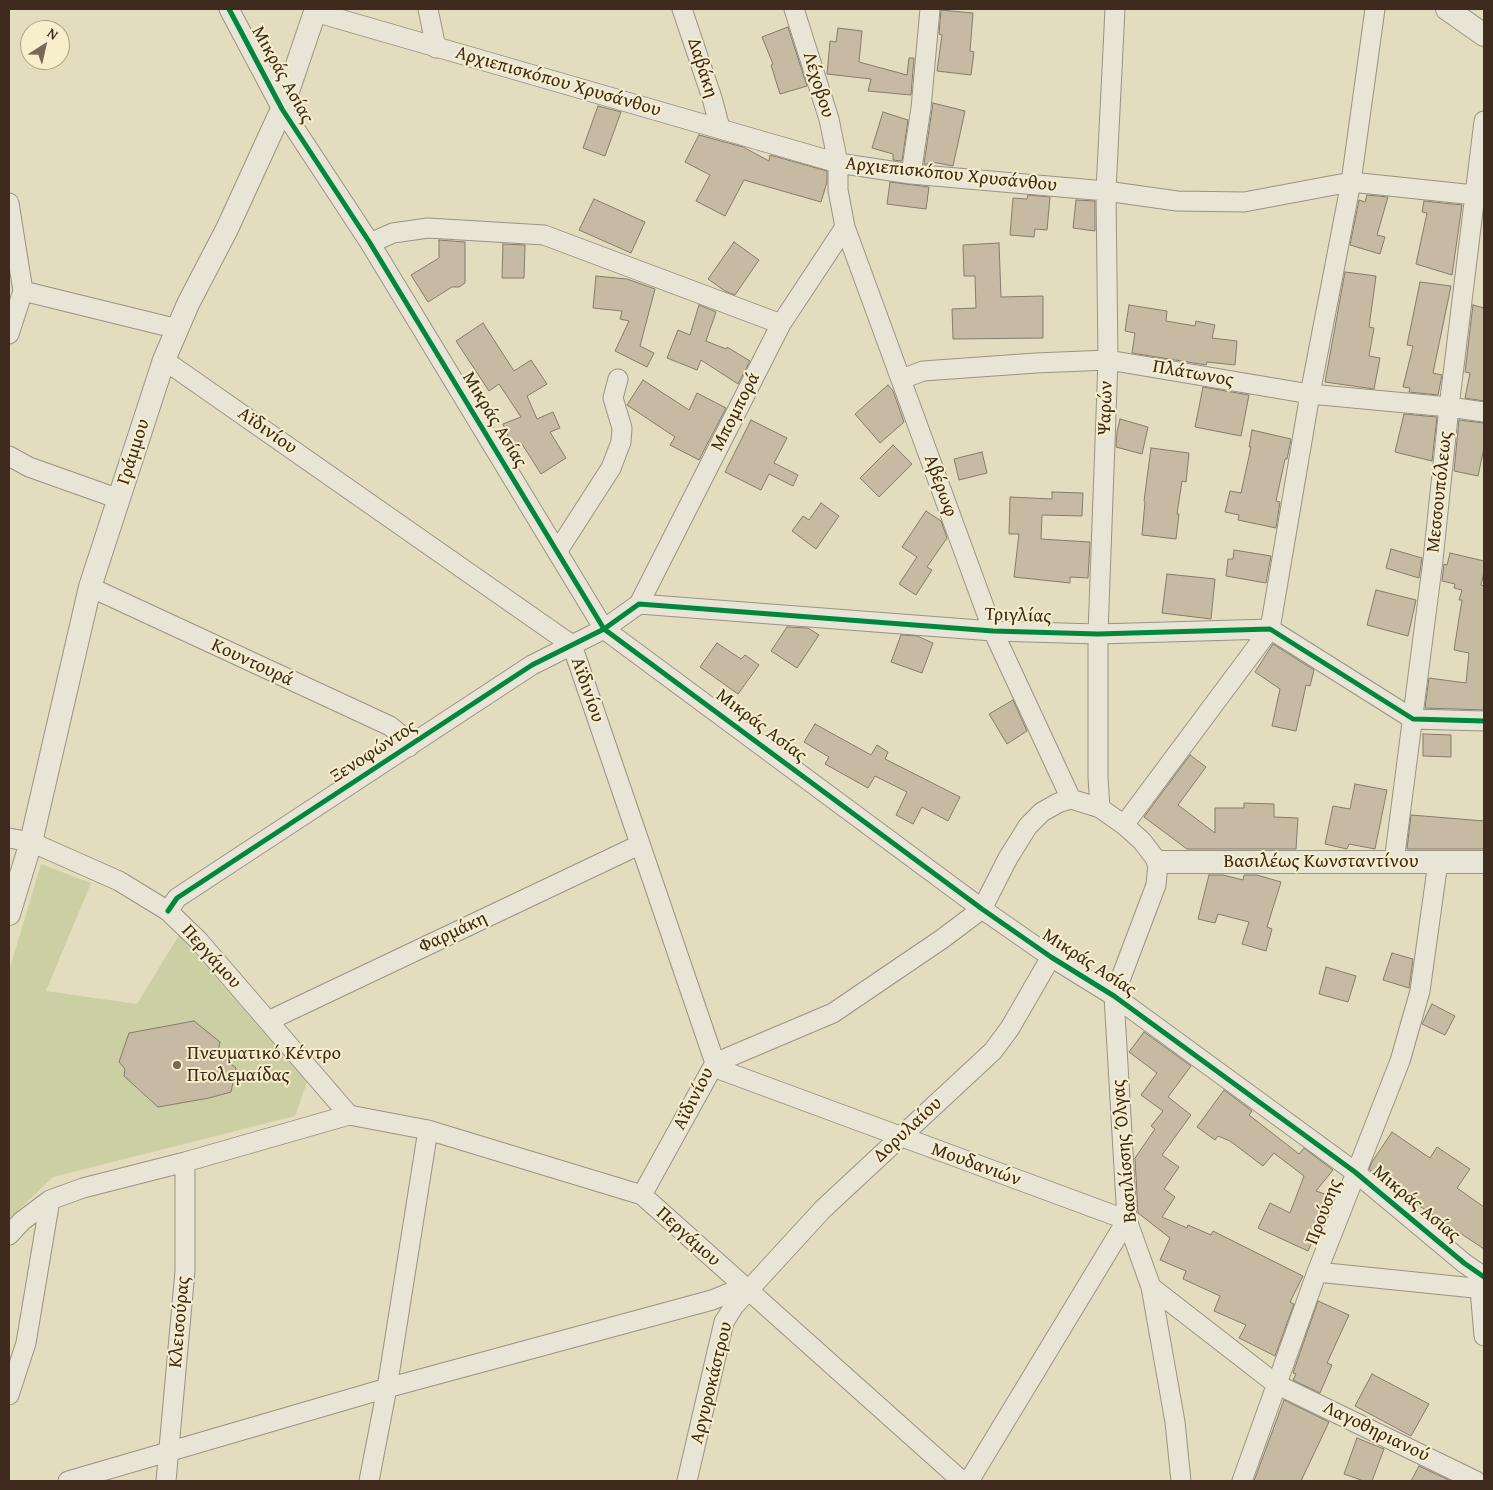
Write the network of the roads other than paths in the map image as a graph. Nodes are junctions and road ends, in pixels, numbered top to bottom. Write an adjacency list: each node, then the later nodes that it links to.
1 (229, 9): 12 (street, Μικράς Ασίας)
2 (428, 9): 11 (street)
3 (682, 9): 14 (street, Δαβάκη)
4 (794, 9): 15 (street, Λέχοβου)
5 (930, 9): 16 (street)
6 (1115, 9): 18 (street, Ψαρών)
7 (1375, 9): 17 (street)
8 (1447, 9): 10 (street)
9 (316, 10): 11 (street, Αρχιεπισκόπου Χρυσάνθου); 12 (street, Γράμμου)
10 (1484, 35)
11 (436, 48): 14 (street, Αρχιεπισκόπου Χρυσάνθου)
12 (282, 109): 22 (street, Μικράς Ασίας); 25 (street, Γράμμου)
13 (1484, 121): 19 (street, Μεσσουπόλεως)
14 (720, 128): 15 (street, Αρχιεπισκόπου Χρυσάνθου)
15 (838, 163): 16 (street, Αρχιεπισκόπου Χρυσάνθου); 21 (street, Αβέρωφ)
16 (911, 174): 18 (street, Αρχιεπισκόπου Χρυσάνθου)
17 (1350, 182): 18 (street, Αρχιεπισκόπου Χρυσάνθου); 19 (street, Αρχιεπισκόπου Χρυσάνθου); 31 (street)
18 (1106, 191): 28 (street, Ψαρών)
19 (1480, 196): 32 (street, Μεσσουπόλεως)
20 (9, 203): 23 (street)
21 (845, 227): 24 (street, Μπομπορά); 30 (street, Αβέρωφ)
22 (370, 244): 24 (street); 36 (street, Μικράς Ασίας)
23 (16, 293): 25 (street); 26 (street)
24 (781, 324): 38 (street, Μπομπορά)
25 (178, 329): 27 (street, Γράμμου)
26 (9, 334)
27 (164, 360): 35 (street, Γράμμου); 43 (street, Αϊδινίου)
28 (1108, 360): 30 (street, Πλάτωνος); 31 (street, Πλάτωνος); 42 (street, Ψαρών)
29 (618, 379): 36 (street)
30 (902, 380): 41 (street, Αβέρωφ)
31 (1310, 394): 32 (street, Πλάτωνος); 40 (street)
32 (1449, 407): 33 (street, Πλάτωνος); 44 (street, Μεσσουπόλεως)
33 (1484, 412)
34 (9, 456): 35 (street)
35 (119, 499): 37 (street, Γράμμου)
36 (557, 552): 39 (street, Μικράς Ασίας)
37 (90, 587): 46 (street, Κουντουρά); 51 (street, Γράμμου)
38 (639, 604): 39 (street); 41 (street, Τριγλίας)
39 (604, 629): 43 (street, Ξενοφώντος); 57 (street, Μικράς Ασίας)
40 (1270, 629): 42 (street, Τριγλίας); 44 (street); 49 (street)
41 (993, 631): 42 (street, Τριγλίας); 47 (street, Αβέρωφ)
42 (1098, 634): 48 (street, Ψαρών)
43 (572, 645): 46 (street, Ξενοφώντος); 52 (street, Αϊδινίου)
44 (1413, 719): 45 (street); 54 (street, Μεσσουπόλεως)
45 (1484, 721)
46 (409, 746): 58 (street, Ξενοφώντος)
47 (1071, 799): 48 (street); 57 (street)
48 (1100, 808): 49 (street)
49 (1124, 825): 53 (street)
50 (9, 838): 51 (street, Περγάμου)
51 (30, 842): 58 (street, Περγάμου); 59 (street, Γράμμου)
52 (639, 845): 62 (street, Φαρμάκη); 63 (street, Αϊδινίου)
53 (1158, 862): 54 (street, Βασιλέως Κωνσταντίνου); 61 (street)
54 (1394, 862): 55 (street, Βασιλέως Κωνσταντίνου)
55 (1438, 862): 56 (street, Βασιλέως Κωνσταντίνου); 68 (street, Προύσης)
56 (1484, 862)
57 (982, 909): 60 (street, Μικράς Ασίας); 63 (street)
58 (168, 911): 62 (street, Περγάμου)
59 (9, 914)
60 (1051, 957): 61 (street, Μικράς Ασίας); 66 (street, Δορυλαίου)
61 (1114, 996): 68 (street, Μικράς Ασίας); 71 (street, Βασιλίσσης Όλγας)
62 (268, 1021): 64 (street, Περγάμου)
63 (714, 1065): 66 (street, Μουδανιών); 69 (street, Αϊδινίου)
64 (349, 1115): 65 (street, Περγάμου); 67 (street, Περγάμου)
65 (428, 1130): 69 (street, Περγάμου); 79 (street)
66 (901, 1137): 71 (street, Μουδανιών); 76 (street, Δορυλαίου)
67 (185, 1162): 70 (street, Περγάμου); 81 (street, Κλεισούρας)
68 (1356, 1172): 73 (street, Προύσης); 74 (street, Μικράς Ασίας)
69 (642, 1195): 76 (street, Περγάμου)
70 (50, 1200): 72 (street, Περγάμου); 80 (street)
71 (1127, 1220): 75 (street, Βασιλίσσης Όλγας); 87 (street)
72 (9, 1235)
73 (1317, 1272): 74 (street); 78 (street, Προύσης)
74 (1483, 1285): 77 (street)
75 (1151, 1287): 78 (street); 88 (street, Βασιλίσσης Όλγας)
76 (746, 1289): 79 (street); 85 (street, Αργυροκάστρου); 86 (street, Περγάμου)
77 (1484, 1336)
78 (1276, 1384): 89 (street, Προύσης); 90 (street, Λαγοθηριανού)
79 (387, 1388): 81 (street); 84 (street)
80 (9, 1395)
81 (168, 1452): 82 (street); 83 (street, Κλεισούρας)
82 (68, 1481)
83 (166, 1481)
84 (369, 1481)
85 (687, 1481)
86 (962, 1481)
87 (969, 1481)
88 (1182, 1481)
89 (1242, 1481)
90 (1476, 1481)

